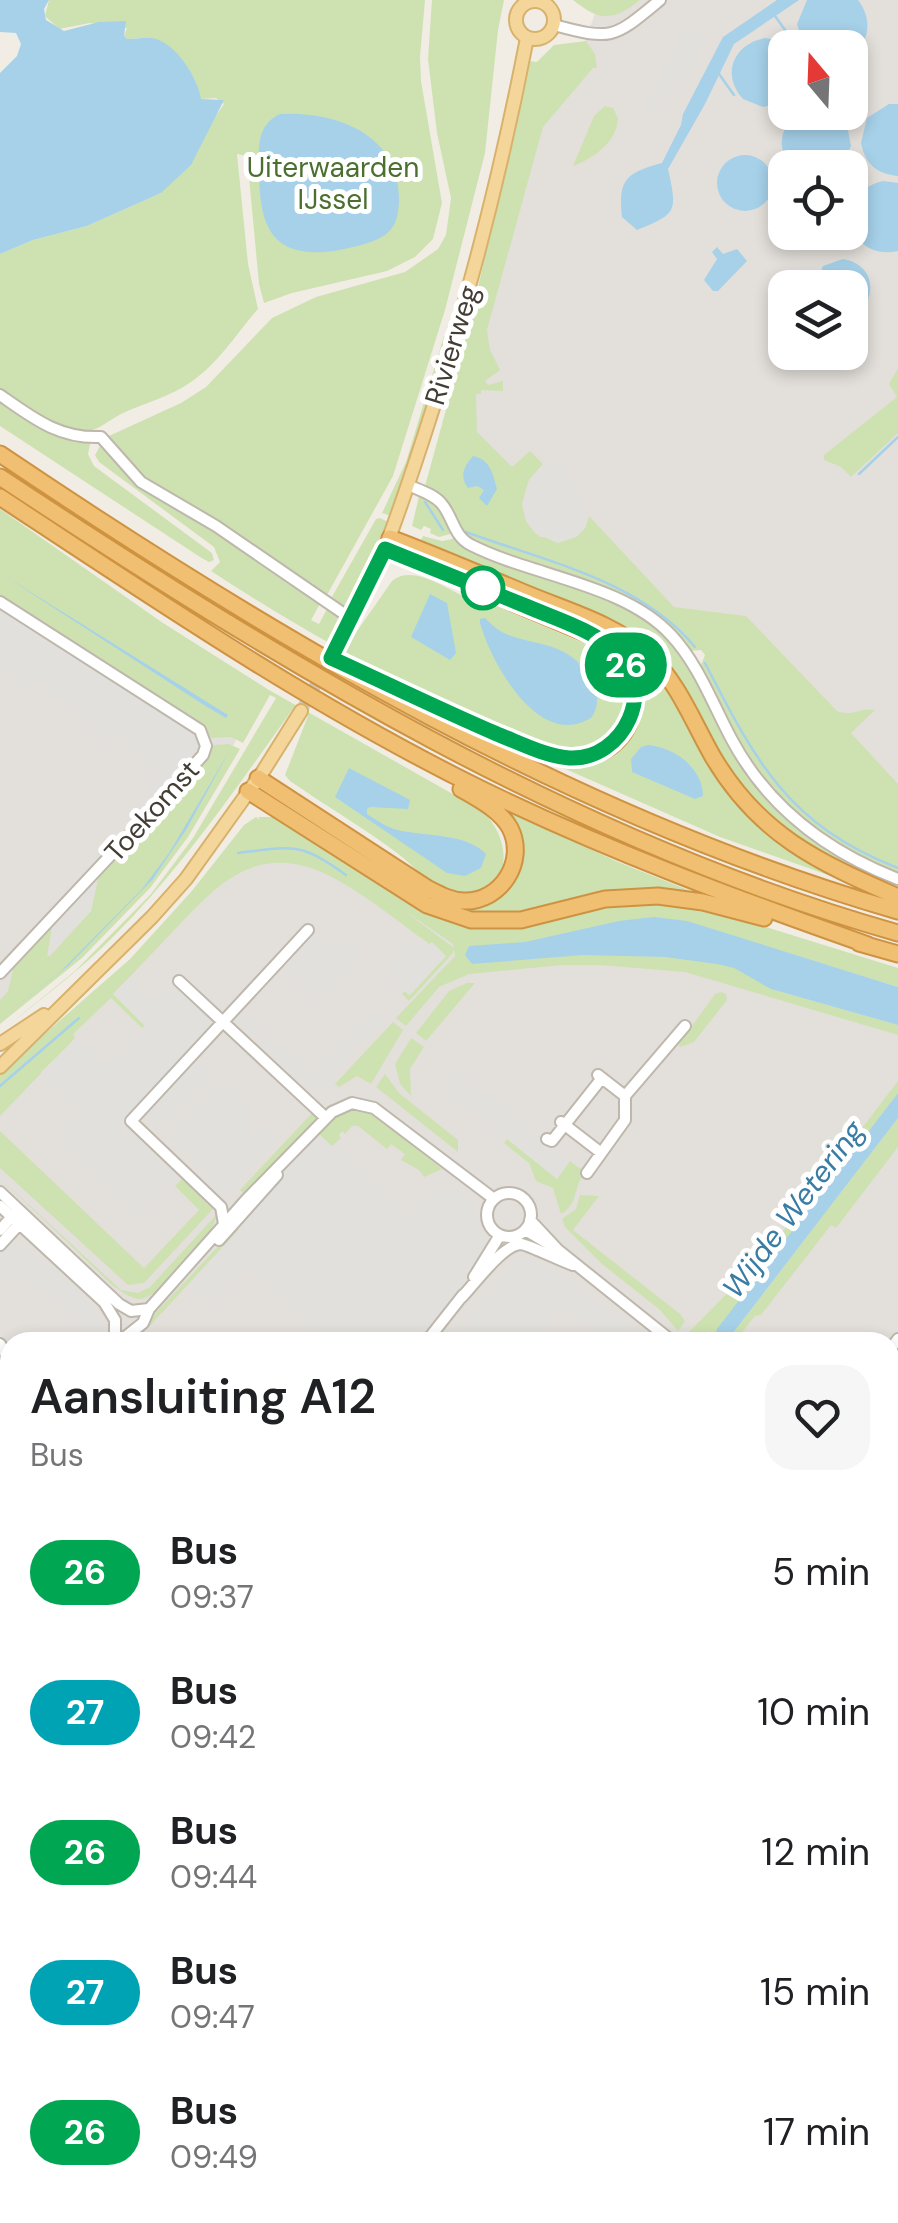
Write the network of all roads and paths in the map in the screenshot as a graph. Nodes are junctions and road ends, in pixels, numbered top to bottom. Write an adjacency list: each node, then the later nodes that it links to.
1 (539, 0): 3 (main road); 4 (main road)
2 (660, 0): 3 (street)
3 (554, 25): 4 (main road)
4 (527, 38): 8 (main road, Rivierweg)
5 (0, 395): 12 (street)
6 (0, 454): 14 (highway)
7 (0, 477): 22 (highway)
8 (408, 485): 10 (main road, Rivierweg); 18 (street)
9 (0, 497): 16 (highway)
10 (388, 544): 12 (main road, Rivierweg); 14 (highway); 19 (highway)
11 (0, 602): 25 (street, Toekomst)
12 (352, 620): 13 (main road, Rivierweg)
13 (341, 640)
14 (293, 641): 20 (highway)
15 (301, 711): 17 (main road)
16 (356, 722): 17 (highway); 23 (highway)
17 (253, 785): 23 (highway); 27 (main road)
18 (898, 879)
19 (898, 897)
20 (898, 911)
21 (308, 930): 28 (street)
22 (898, 933)
23 (868, 945): 24 (highway)
24 (898, 954)
25 (0, 972)
26 (179, 981): 28 (street)
27 (67, 999): 30 (main road); 31 (main road)
28 (228, 1015): 33 (street); 42 (street)
29 (685, 1026): 32 (street)
30 (0, 1044)
31 (0, 1066)
32 (625, 1096): 34 (street); 36 (street)
33 (326, 1118): 37 (street); 40 (street)
34 (563, 1123): 35 (street); 36 (street)
35 (547, 1140)
36 (600, 1152): 38 (street)
37 (286, 1161): 43 (street); 50 (street)
38 (587, 1173)
39 (0, 1192): 44 (street)
40 (494, 1199): 46 (street); 48 (street)
41 (0, 1206): 44 (street)
42 (221, 1207): 43 (street); 45 (street)
43 (238, 1209): 45 (street)
44 (20, 1216): 47 (street); 49 (street); 53 (street); 54 (street)
45 (224, 1224): 50 (street)
46 (528, 1225): 48 (street); 51 (street)
47 (0, 1230)
48 (500, 1235): 52 (street)
49 (0, 1245)
50 (202, 1252): 53 (street)
51 (580, 1267): 52 (street); 57 (street)
52 (461, 1298): 56 (street)
53 (149, 1309): 55 (street)
54 (116, 1332)
55 (130, 1332)
56 (434, 1332)
57 (661, 1332)

